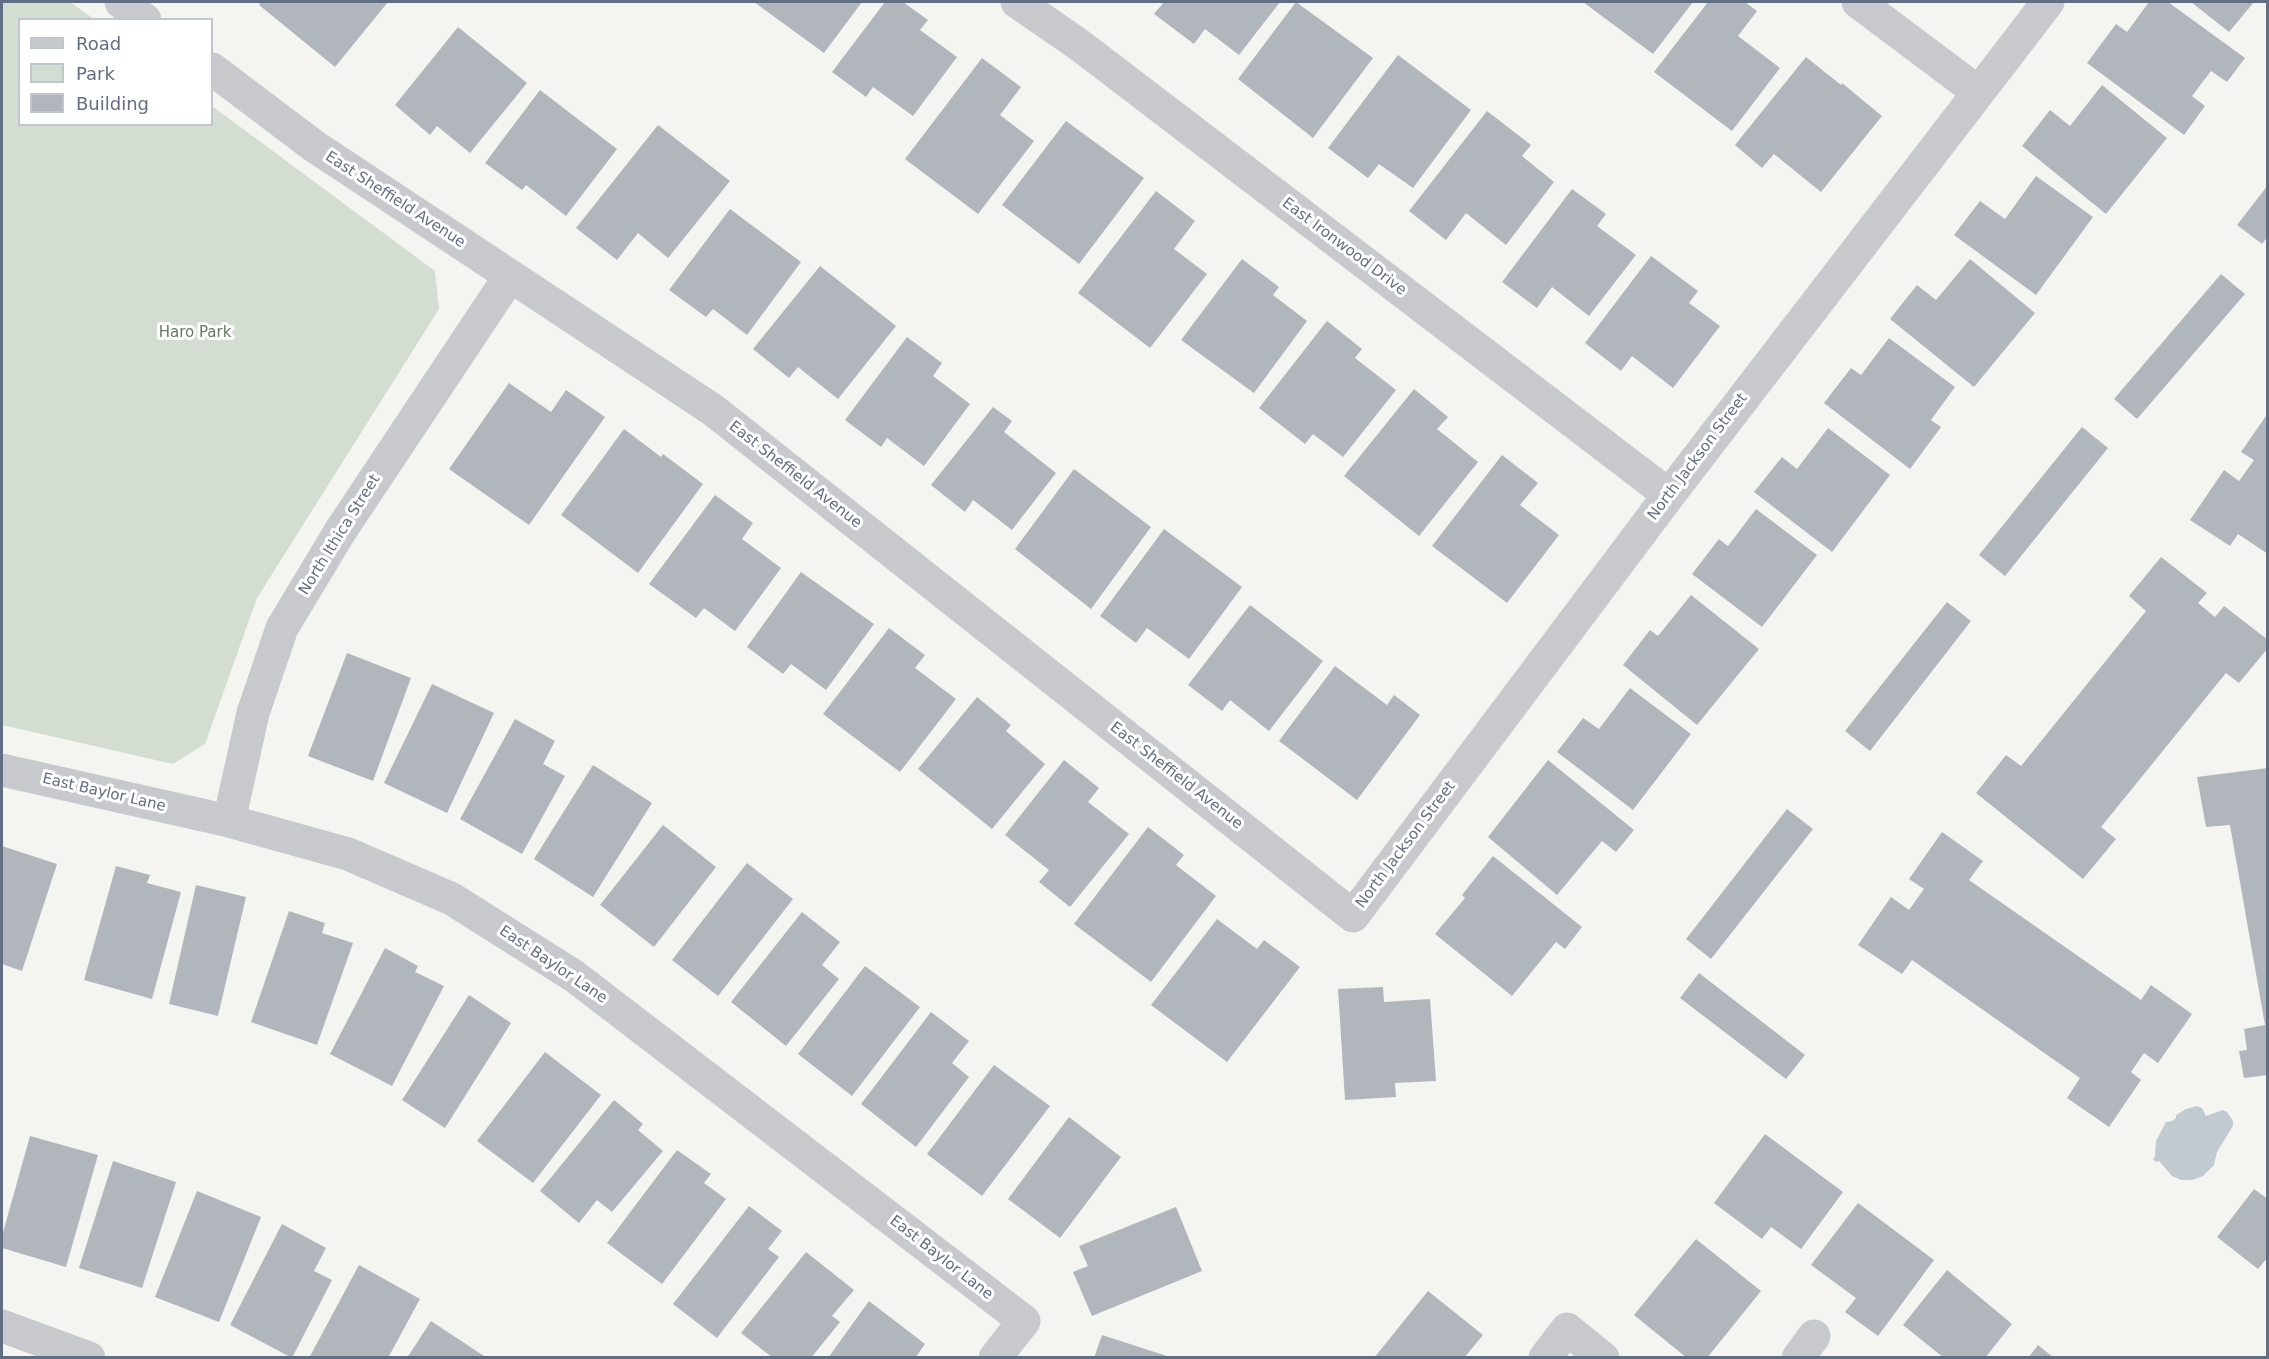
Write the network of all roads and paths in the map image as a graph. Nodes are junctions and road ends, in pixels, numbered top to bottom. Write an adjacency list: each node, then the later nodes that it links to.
1 (121, 2): 5 (street)
2 (1017, 2): 9 (street, East Ironwood Drive)
3 (1858, 2): 7 (street)
4 (2048, 2): 7 (street, North Jackson Street)
5 (142, 18)
6 (213, 70): 8 (street, East Sheffield Avenue)
7 (1978, 92): 9 (street, North Jackson Street)
8 (510, 276): 11 (street, North Ithica Street); 12 (street, East Sheffield Avenue)
9 (1669, 495): 12 (street, North Jackson Street)
10 (2, 770): 11 (street, East Baylor Lane)
11 (229, 821): 15 (street, East Baylor Lane)
12 (1353, 916)
13 (2, 1326): 14 (street)
14 (88, 1358)
15 (995, 1358)
16 (1545, 1358): 17 (street)
17 (1603, 1358)

